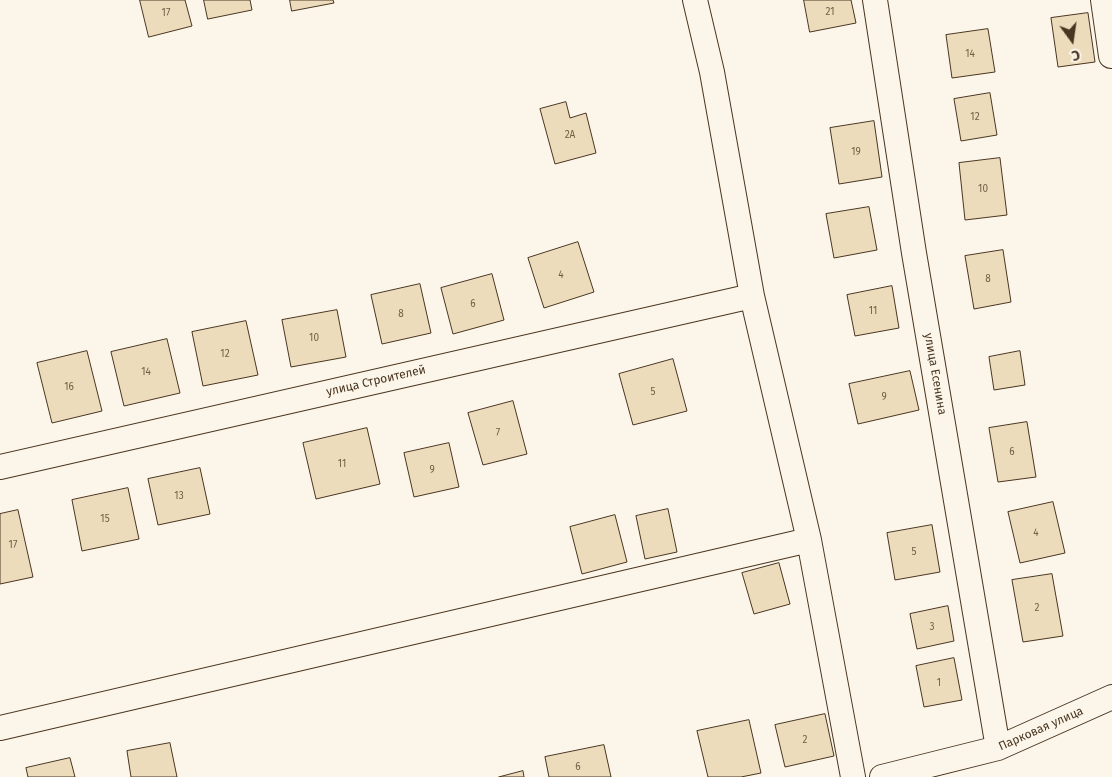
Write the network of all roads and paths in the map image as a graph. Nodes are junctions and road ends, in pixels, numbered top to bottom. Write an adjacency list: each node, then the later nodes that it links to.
1 (695, 0): 5 (street)
2 (875, 0): 10 (street, улица Есенина)
3 (1102, 0): 4 (street)
4 (1111, 56)
5 (752, 296): 6 (street, улица Строителей); 7 (street)
6 (0, 467)
7 (809, 540): 9 (street); 11 (street)
8 (1112, 697): 10 (street, Парковая улица)
9 (0, 728)
10 (998, 748): 12 (street, Парковая улица)
11 (854, 777)
12 (882, 777)

